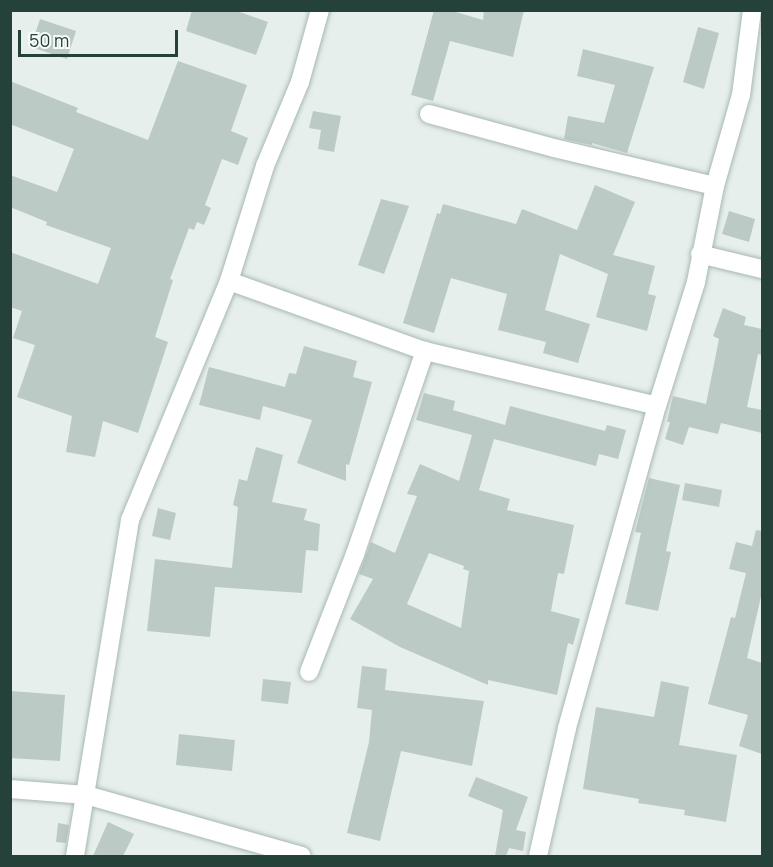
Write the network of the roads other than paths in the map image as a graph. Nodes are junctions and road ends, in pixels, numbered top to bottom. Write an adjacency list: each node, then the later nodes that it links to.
1 (320, 10): 7 (street)
2 (752, 10): 4 (street)
3 (429, 114): 4 (street)
4 (715, 186): 5 (street)
5 (700, 254): 6 (street); 9 (street)
6 (762, 269)
7 (229, 281): 8 (street); 12 (street)
8 (425, 351): 9 (street); 10 (street)
9 (657, 406): 15 (street)
10 (309, 672)
11 (10, 789): 12 (street)
12 (86, 795): 13 (street); 14 (street)
13 (75, 856)
14 (302, 856)
15 (538, 856)

